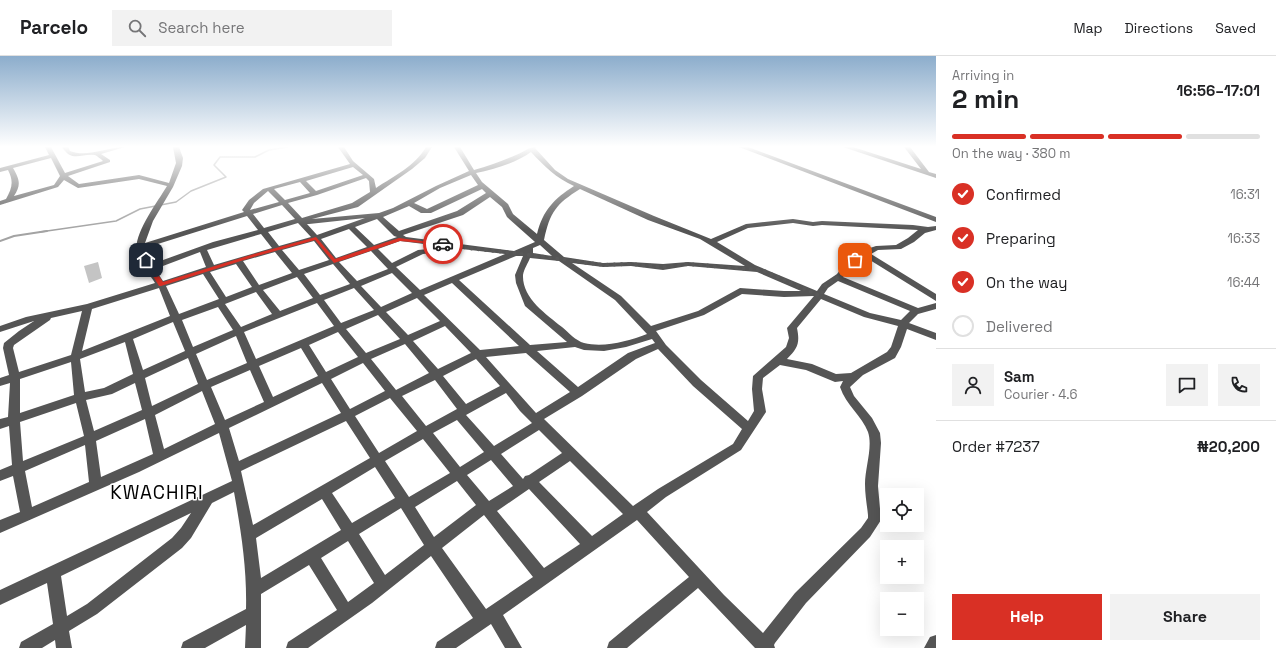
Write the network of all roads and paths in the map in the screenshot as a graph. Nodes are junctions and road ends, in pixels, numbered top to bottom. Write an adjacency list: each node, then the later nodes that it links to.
1 (14, 175): 20 (street)
2 (67, 175): 10 (street)
3 (175, 175): 13 (street)
4 (318, 175): 12 (street)
5 (401, 175): 17 (street)
6 (465, 175): 23 (street)
7 (475, 175): 14 (street)
8 (557, 175): 15 (street)
9 (815, 175): 26 (street)
10 (63, 176): 13 (street); 20 (street)
11 (367, 176): 17 (street); 19 (street)
12 (301, 179): 16 (street); 19 (street)
13 (170, 185): 36 (street)
14 (482, 186): 18 (street); 23 (street)
15 (578, 186): 34 (street); 35 (street)
16 (270, 189): 22 (street); 24 (street)
17 (373, 192): 27 (street)
18 (491, 193): 32 (street); 35 (street)
19 (315, 194): 22 (street)
20 (8, 201): 21 (street)
21 (0, 203)
22 (284, 203): 24 (street); 27 (street)
23 (409, 203): 25 (street)
24 (249, 213): 31 (street); 36 (street)
25 (378, 217): 27 (street); 28 (street); 32 (street)
26 (936, 220)
27 (300, 221): 31 (street); 33 (street)
28 (350, 226): 33 (street); 37 (street)
29 (936, 228): 30 (street)
30 (925, 229): 34 (street); 42 (street)
31 (263, 230): 39 (street); 40 (street)
32 (400, 237): 37 (street); 38 (street)
33 (316, 238): 40 (street); 46 (street)
34 (712, 242): 50 (street)
35 (536, 243): 41 (street); 43 (street); 45 (street)
36 (140, 247): 47 (street)
37 (371, 248): 46 (street); 48 (street)
38 (465, 248): 41 (street); 48 (street)
39 (202, 249): 47 (street); 49 (street)
40 (278, 249): 44 (street); 51 (street)
41 (515, 253): 43 (street); 53 (street)
42 (864, 253): 52 (street); 59 (street)
43 (527, 255): 45 (street); 79 (street)
44 (238, 260): 49 (street); 56 (street)
45 (562, 260): 50 (street); 74 (street)
46 (334, 261): 51 (street); 55 (street)
47 (151, 267): 54 (street)
48 (392, 269): 55 (street); 57 (street)
49 (208, 270): 54 (street); 61 (street)
50 (762, 270): 58 (street)
51 (298, 273): 56 (street); 60 (street)
52 (837, 278): 58 (street); 65 (street)
53 (453, 280): 57 (street); 81 (street)
54 (161, 284): 63 (street); 68 (street)
55 (356, 285): 60 (street); 64 (street)
56 (257, 288): 61 (street); 67 (street)
57 (418, 294): 64 (street); 69 (street)
58 (816, 294): 70 (street); 74 (street); 86 (street)
59 (936, 298)
60 (320, 299): 67 (street); 71 (street)
61 (221, 301): 68 (street); 73 (street)
62 (936, 306): 65 (street)
63 (88, 307): 66 (street); 84 (street)
64 (381, 311): 71 (street); 77 (street)
65 (917, 311): 70 (street)
66 (55, 313): 72 (street); 90 (street)
67 (278, 315): 73 (street)
68 (176, 318): 76 (street); 82 (street)
69 (446, 322): 77 (street); 83 (street)
70 (903, 324): 75 (street); 91 (street)
71 (340, 328): 78 (street); 85 (street)
72 (0, 329)
73 (239, 331): 82 (street); 87 (street)
74 (652, 333): 79 (street); 80 (street)
75 (933, 335)
76 (128, 337): 84 (street); 89 (street)
77 (406, 340): 85 (street); 88 (street)
78 (302, 344): 87 (street); 92 (street)
79 (576, 344): 81 (street)
80 (660, 345): 97 (street); 107 (street)
81 (528, 348): 83 (street); 97 (street)
82 (190, 352): 89 (street); 94 (street)
83 (477, 354): 88 (street); 95 (street)
84 (75, 357): 90 (street); 98 (street)
85 (365, 358): 92 (street); 96 (street)
86 (778, 361): 91 (street); 107 (street)
87 (254, 365): 94 (street); 99 (street)
88 (436, 375): 96 (street); 100 (street)
89 (140, 376): 98 (street); 101 (street)
90 (15, 377): 93 (street); 103 (street)
91 (853, 377): 144 (street)
92 (324, 378): 99 (street); 102 (street)
93 (0, 382)
94 (205, 385): 101 (street); 106 (street)
95 (507, 387): 100 (street); 104 (street)
96 (394, 393): 102 (street); 108 (street)
97 (578, 393): 104 (street)
98 (80, 397): 103 (street); 109 (street)
99 (270, 404): 106 (street)
100 (462, 412): 108 (street); 110 (street)
101 (148, 413): 109 (street); 112 (street)
102 (348, 415): 113 (street); 115 (street)
103 (14, 419): 105 (street); 114 (street)
104 (539, 421): 110 (street); 111 (street)
105 (0, 424)
106 (222, 426): 112 (street); 115 (street)
107 (749, 428): 125 (street)
108 (425, 432): 113 (street); 116 (street)
109 (90, 438): 114 (street); 120 (street)
110 (493, 453): 116 (street); 118 (street)
111 (572, 453): 118 (street); 125 (street)
112 (160, 456): 120 (street)
113 (377, 461): 121 (street); 123 (street)
114 (18, 468): 117 (street); 126 (street)
115 (234, 468): 119 (street)
116 (458, 474): 123 (street); 124 (street)
117 (0, 476)
118 (525, 483): 124 (street); 131 (street)
119 (238, 484): 122 (street); 129 (street)
120 (96, 485): 126 (street)
121 (325, 492): 128 (street); 129 (street)
122 (209, 498): 133 (street); 142 (street)
123 (404, 503): 128 (street); 130 (street)
124 (485, 508): 130 (street); 134 (street)
125 (636, 513): 131 (street); 135 (street)
126 (27, 516): 127 (street)
127 (0, 527)
128 (349, 532): 132 (street); 136 (street)
129 (248, 535): 137 (street)
130 (432, 545): 136 (street); 141 (street)
131 (591, 545): 134 (street)
132 (311, 555): 137 (street); 139 (street)
133 (53, 572): 138 (street); 142 (street)
134 (543, 578): 141 (street)
135 (699, 578): 144 (street); 152 (street)
136 (383, 585): 139 (street)
137 (254, 590): 140 (street)
138 (0, 598)
139 (346, 612): 149 (street)
140 (253, 613): 147 (street); 148 (street)
141 (488, 616): 150 (street); 151 (street)
142 (61, 629): 145 (street); 146 (street)
143 (936, 643): 153 (street)
144 (765, 647)
145 (27, 648)
146 (64, 648)
147 (189, 648)
148 (252, 648)
149 (294, 648)
150 (444, 648)
151 (514, 648)
152 (615, 648)
153 (932, 648)

